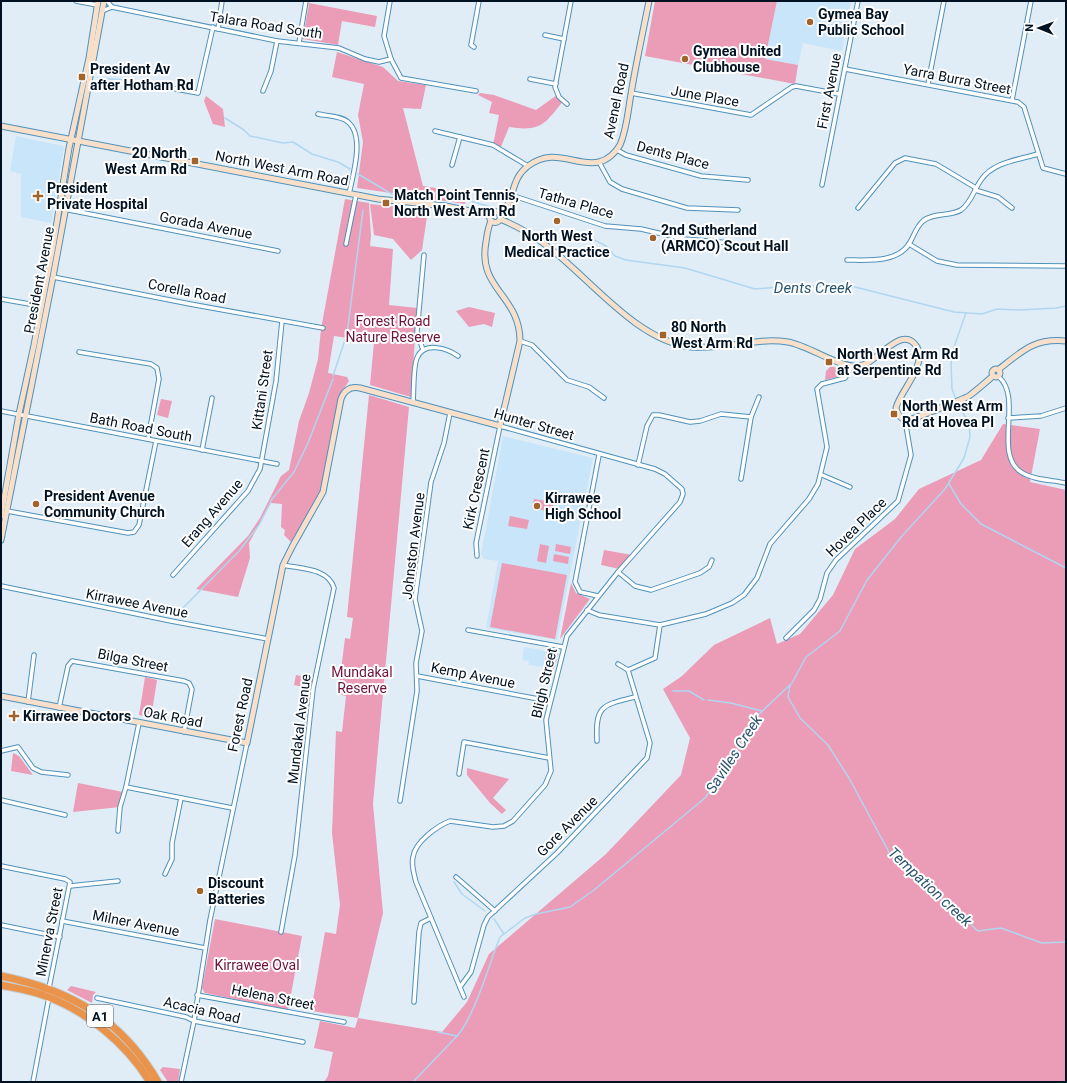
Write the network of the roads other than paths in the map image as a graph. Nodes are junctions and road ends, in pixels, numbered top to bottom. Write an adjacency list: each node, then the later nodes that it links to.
1 (76, 1): 11 (street)
2 (222, 1): 14 (street)
3 (306, 1): 18 (street)
4 (390, 1): 20 (street)
5 (479, 1): 19 (street)
6 (571, 1): 16 (street)
7 (648, 1): 28 (street, Avenel Road)
8 (858, 1): 21 (street, First Avenue)
9 (944, 1): 24 (street)
10 (1031, 1): 30 (street)
11 (101, 2): 12 (street); 13 (street, President Avenue); 36 (street, President Avenue)
12 (112, 7): 13 (street); 14 (street, Talara Road South)
13 (102, 11): 37 (street, President Avenue)
14 (215, 28): 17 (street, Talara Road South); 25 (street)
15 (545, 35): 16 (street)
16 (564, 39): 23 (street)
17 (277, 40): 18 (street, Talara Road South); 26 (street)
18 (299, 43): 20 (street, Talara Road South)
19 (471, 47)
20 (391, 59): 27 (street)
21 (845, 69): 24 (street, Yarra Burra Street); 29 (street, First Avenue)
22 (530, 79): 23 (street)
23 (556, 84): 31 (street)
24 (928, 84): 30 (street, Yarra Burra Street)
25 (154, 85)
26 (263, 91)
27 (476, 91)
28 (631, 93): 29 (street, June Place); 38 (street, Avenel Road)
29 (839, 94): 45 (street, First Avenue)
30 (1012, 100): 39 (street, Yarra Burra Street)
31 (567, 104)
32 (318, 114): 47 (street)
33 (1, 126): 36 (street, North West Arm Road)
34 (435, 131): 35 (street)
35 (460, 137): 41 (street); 42 (street)
36 (71, 140): 37 (street, North West Arm Road); 50 (street, President Avenue)
37 (77, 141): 47 (street, North West Arm Road); 53 (street, President Avenue)
38 (617, 150): 40 (street, Avenel Road); 44 (street, Dents Place)
39 (1038, 154): 43 (street, Yarra Burra Street); 46 (street)
40 (599, 162): 42 (street); 54 (street)
41 (452, 165)
42 (528, 166): 48 (street)
43 (1066, 174)
44 (748, 180)
45 (822, 185)
46 (976, 189): 51 (street); 52 (street); 60 (street)
47 (349, 194): 49 (street, North West Arm Road)
48 (511, 194): 56 (street); 58 (street, Tathra Place)
49 (356, 195): 55 (street, North West Arm Road); 59 (street)
50 (58, 208): 53 (street, Gorada Avenue); 65 (street, President Avenue)
51 (858, 208)
52 (1012, 208)
53 (64, 209): 61 (street, Gorada Avenue); 65 (street, President Avenue)
54 (738, 210)
55 (489, 215): 56 (street, North West Arm Road); 57 (street)
56 (500, 217): 57 (street); 75 (street)
57 (491, 221): 70 (street)
58 (731, 243)
59 (346, 244)
60 (909, 244): 63 (street); 64 (street)
61 (278, 251)
62 (424, 255): 72 (street)
63 (847, 260)
64 (1066, 266)
65 (50, 276): 67 (street, President Avenue); 68 (street, Corella Road); 85 (street, President Avenue)
66 (1, 299): 67 (street)
67 (41, 306): 85 (street, President Avenue)
68 (282, 321): 69 (street, Corella Road); 94 (street, Kittani Street)
69 (323, 328)
70 (520, 341): 80 (street); 89 (street)
71 (1066, 341): 76 (street)
72 (423, 350): 74 (street); 81 (street)
73 (79, 352): 90 (street)
74 (458, 356)
75 (852, 366): 88 (street); 97 (street)
76 (996, 376): 87 (street); 88 (street)
77 (360, 388): 81 (street, Hunter Street); 107 (street, Forest Road)
78 (759, 397): 86 (street)
79 (212, 398): 92 (street)
80 (604, 398)
81 (412, 402): 84 (street, Hunter Street)
82 (1066, 408): 87 (street)
83 (1, 411): 85 (street, Bath Road South)
84 (450, 413): 89 (street, Hunter Street); 121 (street, Johnston Avenue)
85 (22, 415): 90 (street, Bath Road South); 102 (street, President Avenue); 103 (street, President Avenue)
86 (750, 417): 96 (street); 98 (street)
87 (1008, 418): 99 (street)
88 (906, 420): 115 (street, Hovea Place)
89 (500, 426): 93 (street, Hunter Street); 105 (street, Kirk Crescent)
90 (148, 439): 91 (street, Bath Road South)
91 (156, 441): 92 (street, Bath Road South); 102 (street)
92 (202, 450): 94 (street, Bath Road South)
93 (599, 455): 96 (street, Hunter Street); 111 (street)
94 (262, 461): 95 (street, Bath Road South); 109 (street, Erang Avenue)
95 (277, 464)
96 (638, 465): 101 (street, Hunter Street)
97 (822, 475): 100 (street); 113 (street)
98 (741, 479)
99 (1066, 483)
100 (850, 487)
101 (680, 502): 108 (street, Bligh Street)
102 (6, 510): 104 (street, President Avenue)
103 (1, 516)
104 (1, 540)
105 (477, 556)
106 (712, 560): 108 (street)
107 (284, 565): 116 (street, Forest Road); 151 (street, Mundakal Avenue)
108 (618, 572): 111 (street, Bligh Street)
109 (173, 575)
110 (1, 586): 116 (street, Kirrawee Avenue)
111 (598, 596): 112 (street, Bligh Street)
112 (587, 610): 113 (street); 117 (street, Bligh Street)
113 (660, 625): 120 (street)
114 (468, 630): 117 (street)
115 (786, 638)
116 (268, 639): 130 (street, Forest Road)
117 (564, 647): 124 (street, Bligh Street)
118 (34, 655): 125 (street)
119 (618, 664): 120 (street)
120 (628, 670): 123 (street, Gore Avenue)
121 (417, 676): 124 (street, Kemp Avenue); 138 (street, Johnston Avenue)
122 (1, 696): 125 (street, Oak Road)
123 (635, 697): 129 (street); 147 (street, Gore Avenue)
124 (549, 701): 132 (street, Bligh Street)
125 (28, 702): 126 (street, Oak Road)
126 (59, 708): 127 (street, Oak Road); 128 (street, Bilga Street)
127 (139, 723): 128 (street, Oak Road); 135 (street)
128 (184, 732): 130 (street, Oak Road)
129 (597, 741)
130 (247, 743): 139 (street, Forest Road)
131 (1, 751): 134 (street)
132 (549, 758): 133 (street); 148 (street, Bligh Street)
133 (459, 774)
134 (68, 775)
135 (126, 787): 136 (street); 141 (street)
136 (181, 798): 139 (street); 143 (street)
137 (1, 800): 140 (street)
138 (400, 801)
139 (232, 808): 153 (street, Forest Road)
140 (66, 815)
141 (118, 831)
142 (1, 866): 146 (street, Minerva Street)
143 (165, 874)
144 (456, 877): 147 (street)
145 (118, 881): 146 (street)
146 (70, 886): 149 (street, Minerva Street)
147 (495, 911): 156 (street, Gore Avenue)
148 (431, 918): 156 (street, Bligh Street); 162 (street)
149 (62, 920): 152 (street, Minerva Street); 153 (street, Milner Avenue)
150 (1, 926): 152 (street)
151 (281, 932)
152 (60, 937): 157 (street, Minerva Street)
153 (205, 948): 158 (street, Forest Road)
154 (1, 976): 157 (highway, A1)
155 (1, 985): 159 (highway, A1)
156 (460, 987): 160 (street, Bligh Street)
157 (49, 988): 168 (highway, A1)
158 (197, 995): 163 (street, Forest Road); 164 (street, Helena Street)
159 (49, 997): 166 (street); 167 (highway, A1)
160 (464, 997)
161 (97, 998): 163 (street, Acacia Road)
162 (414, 1002)
163 (194, 1021): 165 (street, Acacia Road); 169 (street, Forest Road)
164 (344, 1022)
165 (303, 1042)
166 (33, 1082)
167 (150, 1082)
168 (158, 1082)
169 (181, 1082)

